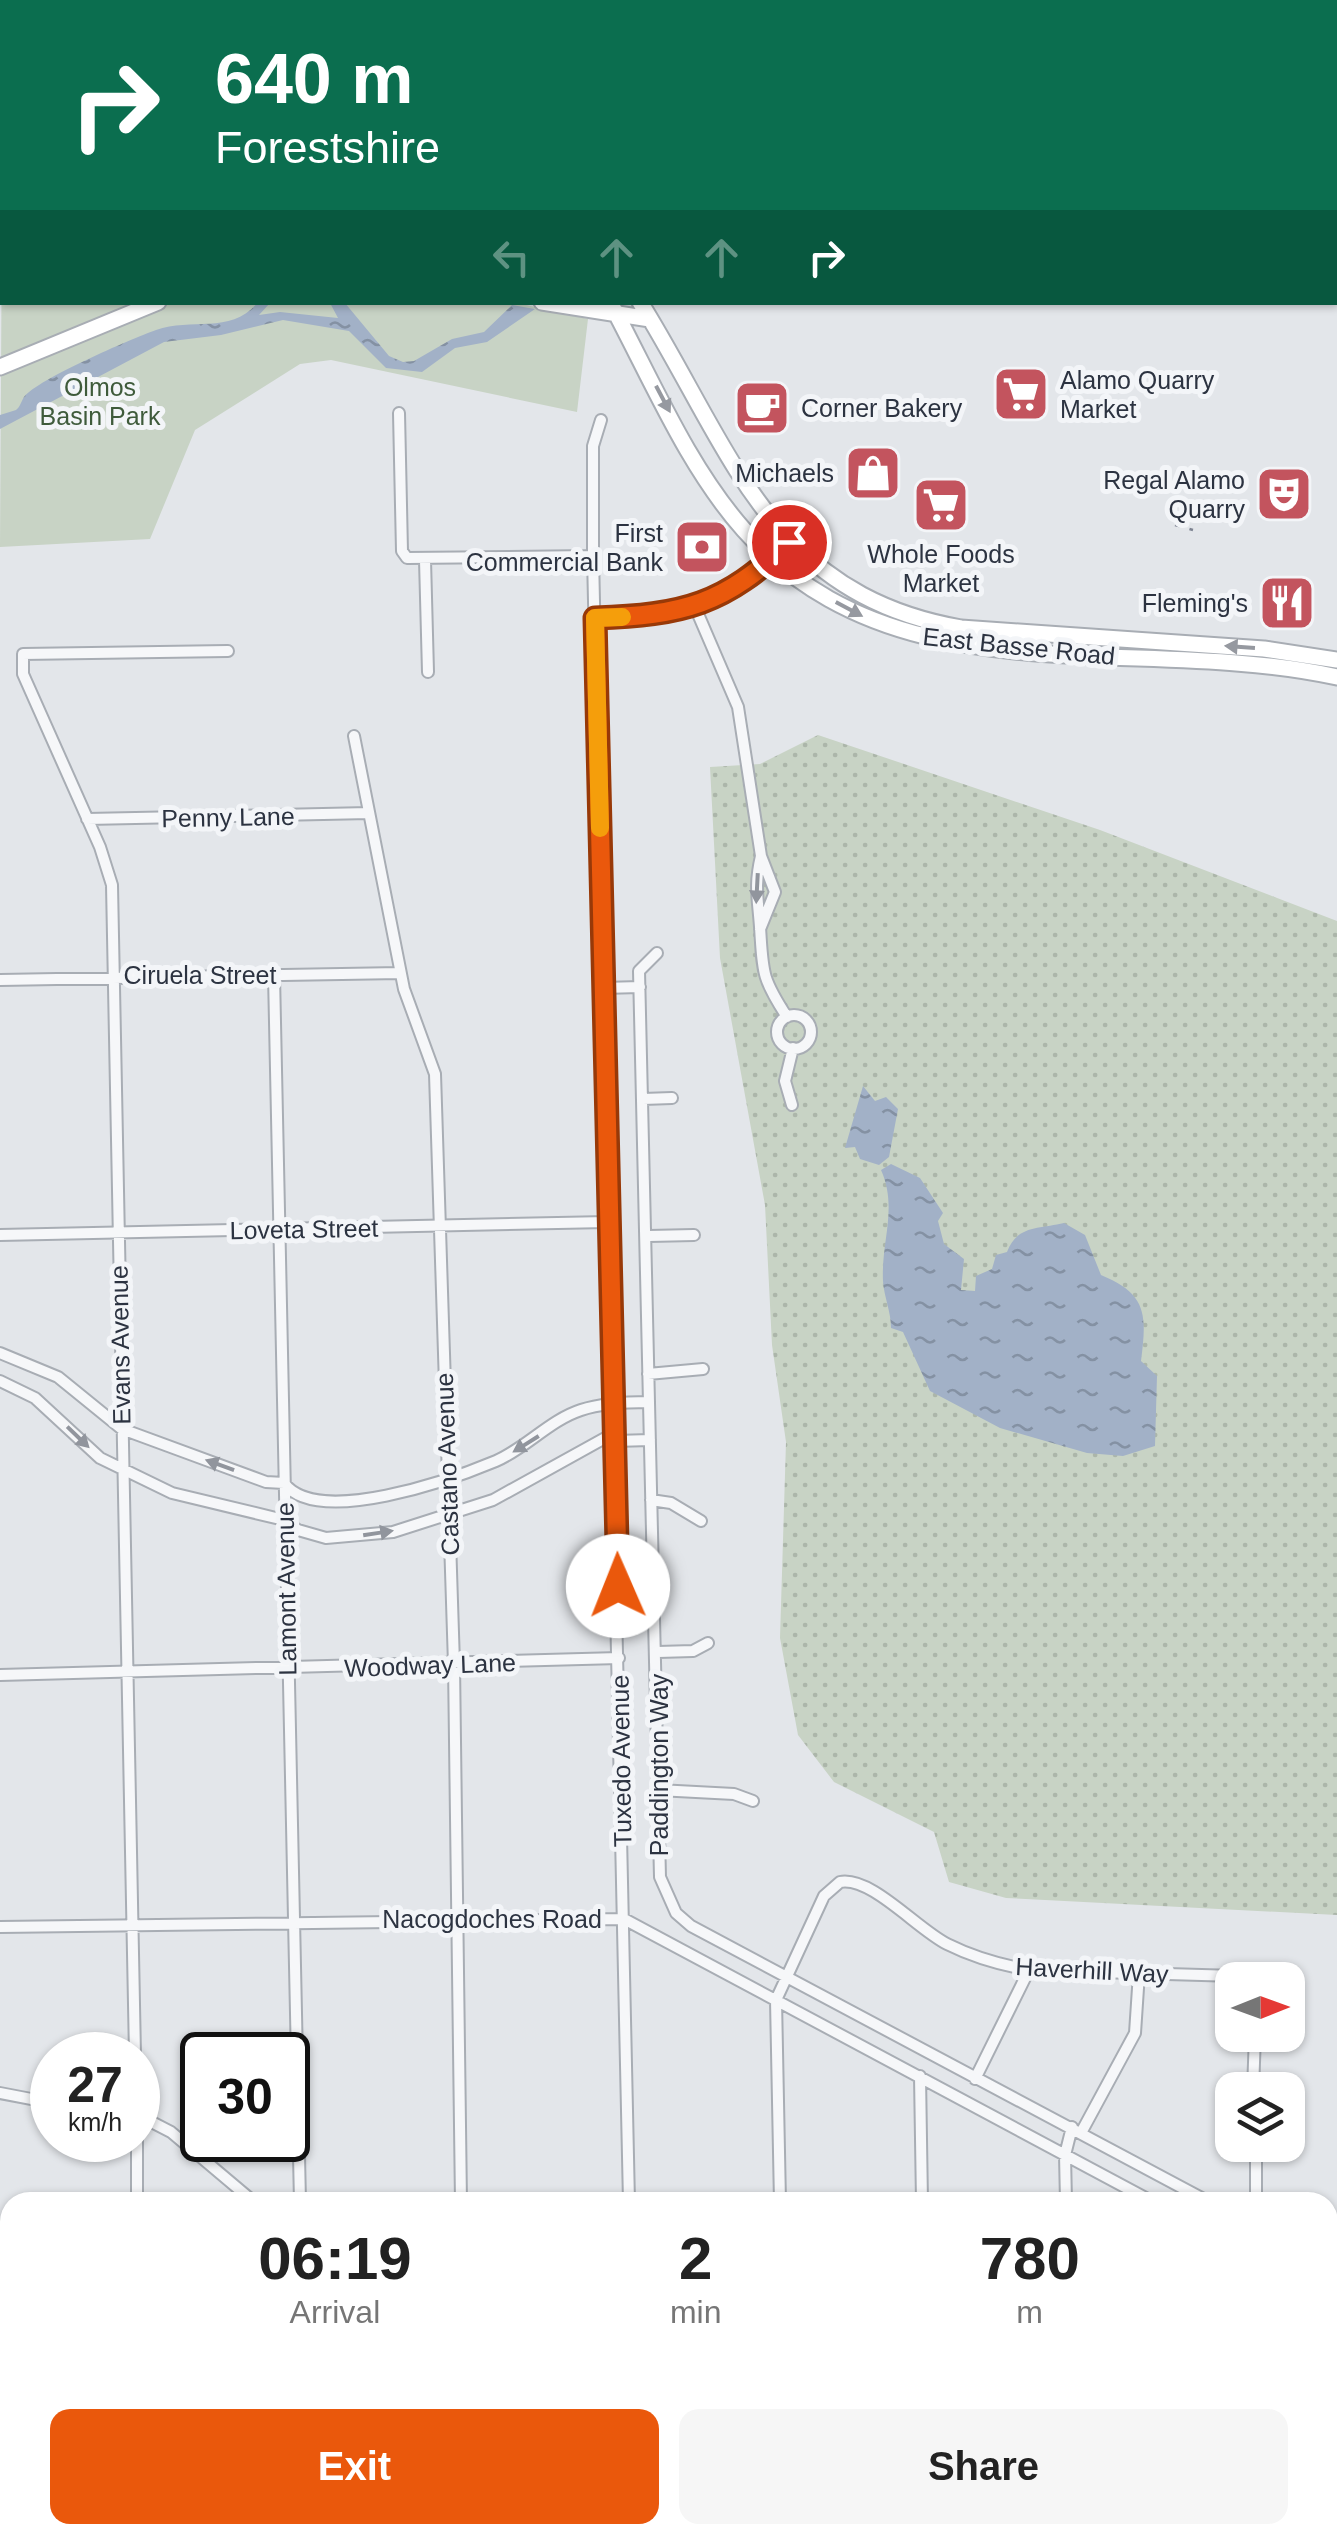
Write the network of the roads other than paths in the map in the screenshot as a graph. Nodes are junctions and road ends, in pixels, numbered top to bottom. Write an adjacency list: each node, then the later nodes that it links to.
1 (151, 305): 5 (main road)
2 (642, 305): 4 (main road, East Basse Road)
3 (618, 306): 4 (main road); 10 (main road, East Basse Road, one-way to 10)
4 (650, 319): 8 (main road, East Basse Road)
5 (0, 367)
6 (399, 413): 11 (street)
7 (600, 420): 9 (street, Tuxedo Avenue)
8 (789, 542): 10 (street); 14 (main road, East Basse Road)
9 (593, 556): 11 (street); 13 (street, Tuxedo Avenue)
10 (775, 556): 12 (street); 14 (main road, East Basse Road, one-way to 14)
11 (425, 560): 17 (street)
12 (695, 607): 13 (street); 22 (street)
13 (595, 618): 30 (street, Tuxedo Avenue)
14 (1000, 641): 16 (main road, East Basse Road, one-way to 14); 18 (main road, East Basse Road)
15 (228, 651): 21 (street, Evans Avenue)
16 (1337, 660)
17 (428, 672)
18 (1337, 677)
19 (354, 736): 20 (street, Castano Avenue)
20 (369, 813): 21 (street, Penny Lane); 25 (street, Castano Avenue)
21 (87, 819): 27 (street, Evans Avenue)
22 (761, 856): 23 (street, one-way to 23); 23 (street)
23 (760, 929): 31 (street)
24 (656, 953): 29 (street, Paddington Way)
25 (400, 972): 26 (street, Ciruela Street); 37 (street, Castano Avenue)
26 (274, 975): 27 (street, Ciruela Street); 38 (street, Lamont Avenue)
27 (112, 976): 28 (street, Ciruela Street); 39 (street, Evans Avenue)
28 (0, 980)
29 (640, 987): 30 (street); 34 (street, Paddington Way)
30 (603, 988): 36 (street, Tuxedo Avenue)
31 (786, 1017): 32 (street); 32 (street)
32 (793, 1048): 35 (street)
33 (672, 1098): 34 (street)
34 (643, 1099): 42 (street, Paddington Way)
35 (792, 1105)
36 (607, 1222): 37 (street, Loveta Street); 48 (street, Tuxedo Avenue)
37 (441, 1226): 38 (street, Loveta Street); 53 (street, Castano Avenue)
38 (280, 1230): 39 (street, Loveta Street); 54 (street, Lamont Avenue)
39 (118, 1232): 40 (street, Loveta Street); 49 (street, Evans Avenue)
40 (0, 1235)
41 (694, 1235): 42 (street)
42 (650, 1236): 45 (street, Paddington Way)
43 (0, 1353): 49 (street)
44 (703, 1369): 45 (street)
45 (648, 1374): 47 (street, Paddington Way)
46 (0, 1380): 52 (street, one-way to 52)
47 (649, 1402): 48 (street); 51 (street, Paddington Way)
48 (614, 1406): 50 (street, Tuxedo Avenue); 53 (street, one-way to 53)
49 (122, 1429): 52 (street, Evans Avenue); 54 (street, one-way to 49)
50 (614, 1437): 51 (street); 56 (street); 61 (street, Tuxedo Avenue)
51 (650, 1440): 55 (street, Paddington Way)
52 (123, 1469): 58 (street); 64 (street, Evans Avenue)
53 (447, 1478): 54 (street); 56 (street, Castano Avenue)
54 (284, 1484): 58 (street, Lamont Avenue)
55 (652, 1500): 57 (street); 60 (street, Paddington Way)
56 (448, 1511): 58 (street, one-way to 56); 62 (street, Castano Avenue)
57 (701, 1521)
58 (284, 1522): 63 (street, Lamont Avenue)
59 (708, 1643): 60 (street)
60 (658, 1652): 66 (street, Paddington Way)
61 (619, 1658): 62 (street, Woodway Lane); 69 (street, Tuxedo Avenue)
62 (454, 1664): 63 (street, Woodway Lane); 68 (street, Castano Avenue)
63 (288, 1670): 64 (street, Woodway Lane); 70 (street, Lamont Avenue)
64 (128, 1672): 65 (street, Woodway Lane); 71 (street, Evans Avenue)
65 (0, 1674)
66 (658, 1790): 67 (street); 76 (street, Paddington Way)
67 (753, 1801)
68 (455, 1918): 69 (street, Nacogdoches Road); 70 (street, Nacogdoches Road); 91 (street, Castano Avenue)
69 (624, 1919): 77 (street, Nacogdoches Road); 92 (street, Tuxedo Avenue)
70 (293, 1921): 71 (street, Nacogdoches Road); 90 (street, Lamont Avenue)
71 (130, 1924): 72 (street, Nacogdoches Road); 78 (street, Evans Avenue)
72 (0, 1927)
73 (1029, 1970): 74 (street, Haverhill Way); 76 (street, Haverhill Way); 80 (street)
74 (1139, 1973): 75 (street, Haverhill Way); 84 (street)
75 (1215, 1975)
76 (784, 1976): 77 (street, Haverhill Way); 80 (street, Paddington Way)
77 (776, 2000): 79 (street, Nacogdoches Road); 93 (street, Haverhill Way)
78 (134, 2032)
79 (920, 2076): 85 (street, Nacogdoches Road); 94 (street)
80 (975, 2078): 84 (street, Paddington Way)
81 (0, 2093): 82 (street)
82 (30, 2099)
83 (160, 2126): 89 (street)
84 (1077, 2129): 85 (street); 97 (street, Paddington Way)
85 (1065, 2155): 95 (street); 96 (street, Nacogdoches Road)
86 (137, 2162): 88 (street)
87 (1256, 2162): 98 (street)
88 (137, 2192)
89 (242, 2192)
90 (300, 2192)
91 (460, 2192)
92 (629, 2192)
93 (780, 2192)
94 (922, 2192)
95 (1066, 2192)
96 (1134, 2192)
97 (1191, 2192)
98 (1256, 2192)

